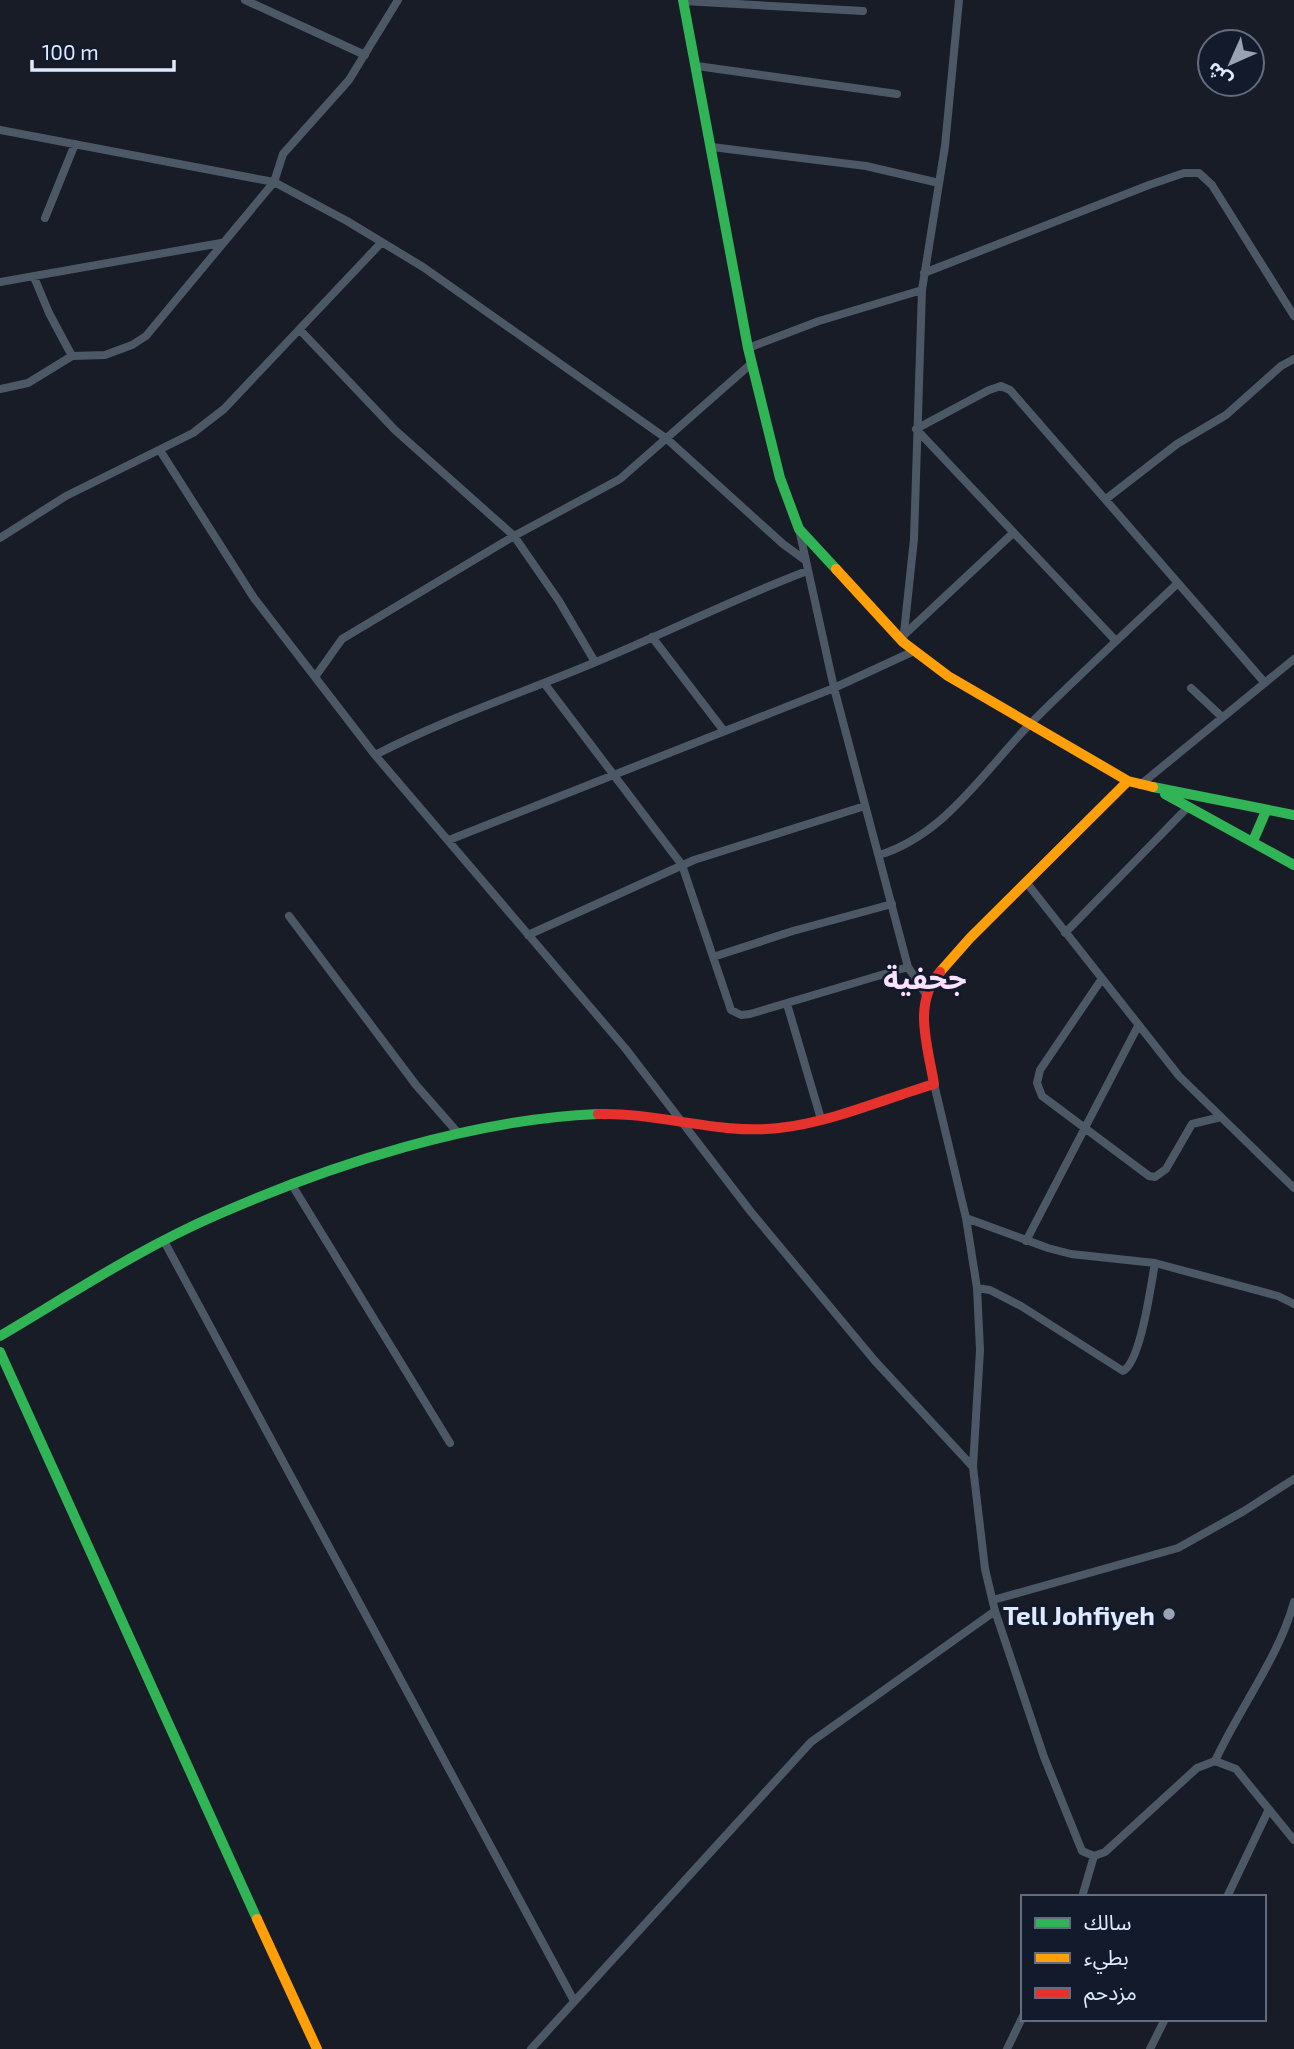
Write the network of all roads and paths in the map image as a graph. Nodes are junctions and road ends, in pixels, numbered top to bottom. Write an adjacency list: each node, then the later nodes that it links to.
1 (245, 0): 6 (street)
2 (398, 0): 6 (street)
3 (683, 0): 5 (street); 7 (street)
4 (959, 0): 13 (street)
5 (863, 10)
6 (365, 55): 12 (street)
7 (698, 66): 8 (street); 11 (street)
8 (897, 94)
9 (0, 130): 10 (street)
10 (75, 144): 12 (street); 14 (street)
11 (712, 147): 13 (street); 23 (street)
12 (274, 182): 15 (street); 16 (street)
13 (939, 183): 17 (street)
14 (45, 218)
15 (221, 243): 18 (street); 24 (street)
16 (381, 243): 22 (street); 29 (street)
17 (924, 273): 20 (street); 21 (street)
18 (34, 277): 19 (street); 24 (street)
19 (0, 282)
20 (922, 290): 23 (street); 28 (street)
21 (1294, 316)
22 (300, 330): 30 (street); 34 (street)
23 (748, 348): 26 (street)
24 (72, 356): 27 (street)
25 (1294, 359): 31 (street)
26 (752, 363): 29 (street); 32 (street)
27 (0, 389)
28 (916, 429): 31 (street); 33 (street); 40 (street)
29 (667, 439): 34 (street); 36 (street)
30 (161, 452): 35 (street); 45 (street)
31 (1106, 499): 38 (street)
32 (799, 528): 36 (street); 40 (street)
33 (1012, 534): 40 (street); 41 (street)
34 (514, 536): 44 (street); 45 (street)
35 (0, 538)
36 (805, 560): 37 (street)
37 (807, 571): 39 (street); 48 (street)
38 (1177, 583): 41 (street); 47 (street)
39 (652, 637): 44 (street); 52 (street)
40 (904, 638): 42 (street)
41 (1116, 641): 51 (street)
42 (914, 651): 48 (street); 51 (street)
43 (1294, 659): 47 (street)
44 (595, 662): 46 (street)
45 (315, 677): 53 (street)
46 (544, 683): 53 (street); 54 (street)
47 (1265, 683): 50 (street)
48 (834, 688): 52 (street); 58 (street)
49 (1191, 688): 50 (street)
50 (1222, 717): 56 (street)
51 (1029, 726): 55 (street); 64 (street)
52 (724, 731): 54 (street)
53 (375, 755): 62 (street)
54 (615, 775): 62 (street); 65 (street)
55 (1128, 781): 56 (street); 67 (street)
56 (1140, 785): 57 (street)
57 (1157, 789): 59 (street); 60 (street)
58 (865, 806): 64 (street); 65 (street)
59 (1188, 807): 63 (street); 70 (street)
60 (1266, 810): 61 (street); 63 (street)
61 (1294, 815)
62 (449, 840): 71 (street)
63 (1253, 841): 66 (street)
64 (879, 855): 68 (street)
65 (682, 865): 71 (street); 72 (street)
66 (1294, 866)
67 (1026, 881): 70 (street); 75 (street)
68 (892, 904): 72 (street); 73 (street)
69 (289, 916): 83 (street)
70 (1065, 933): 74 (street)
71 (528, 935): 81 (street)
72 (713, 957): 76 (street)
73 (908, 967): 75 (street); 76 (street)
74 (1101, 980): 77 (street); 82 (street)
75 (925, 993): 78 (street)
76 (787, 1004): 80 (street)
77 (1138, 1026): 79 (street); 82 (street)
78 (934, 1084): 80 (street); 86 (street)
79 (1221, 1117): 82 (street); 85 (street)
80 (821, 1119): 81 (street)
81 (687, 1124): 83 (street); 95 (street)
82 (1084, 1129): 88 (street)
83 (458, 1133): 84 (street)
84 (292, 1185): 87 (street); 94 (street)
85 (1294, 1188)
86 (967, 1218): 88 (street); 90 (street)
87 (164, 1241): 92 (street); 106 (street)
88 (1026, 1241): 89 (street)
89 (1155, 1263): 90 (street); 91 (street)
90 (977, 1288): 95 (street)
91 (1294, 1304)
92 (0, 1336)
93 (0, 1352): 109 (street)
94 (450, 1443)
95 (973, 1468): 97 (street)
96 (1294, 1479): 97 (street)
97 (993, 1600): 99 (street)
98 (1294, 1602): 100 (street)
99 (995, 1611): 103 (street); 106 (street)
100 (1215, 1760): 101 (street); 103 (street)
101 (1269, 1809): 102 (street); 105 (street)
102 (1294, 1840)
103 (1094, 1856): 104 (street)
104 (1083, 1895)
105 (1228, 1895)
106 (573, 1999): 110 (street)
107 (1021, 2020): 111 (street)
108 (1164, 2021): 112 (street)
109 (317, 2049)
110 (531, 2049)
111 (1007, 2049)
112 (1150, 2049)

